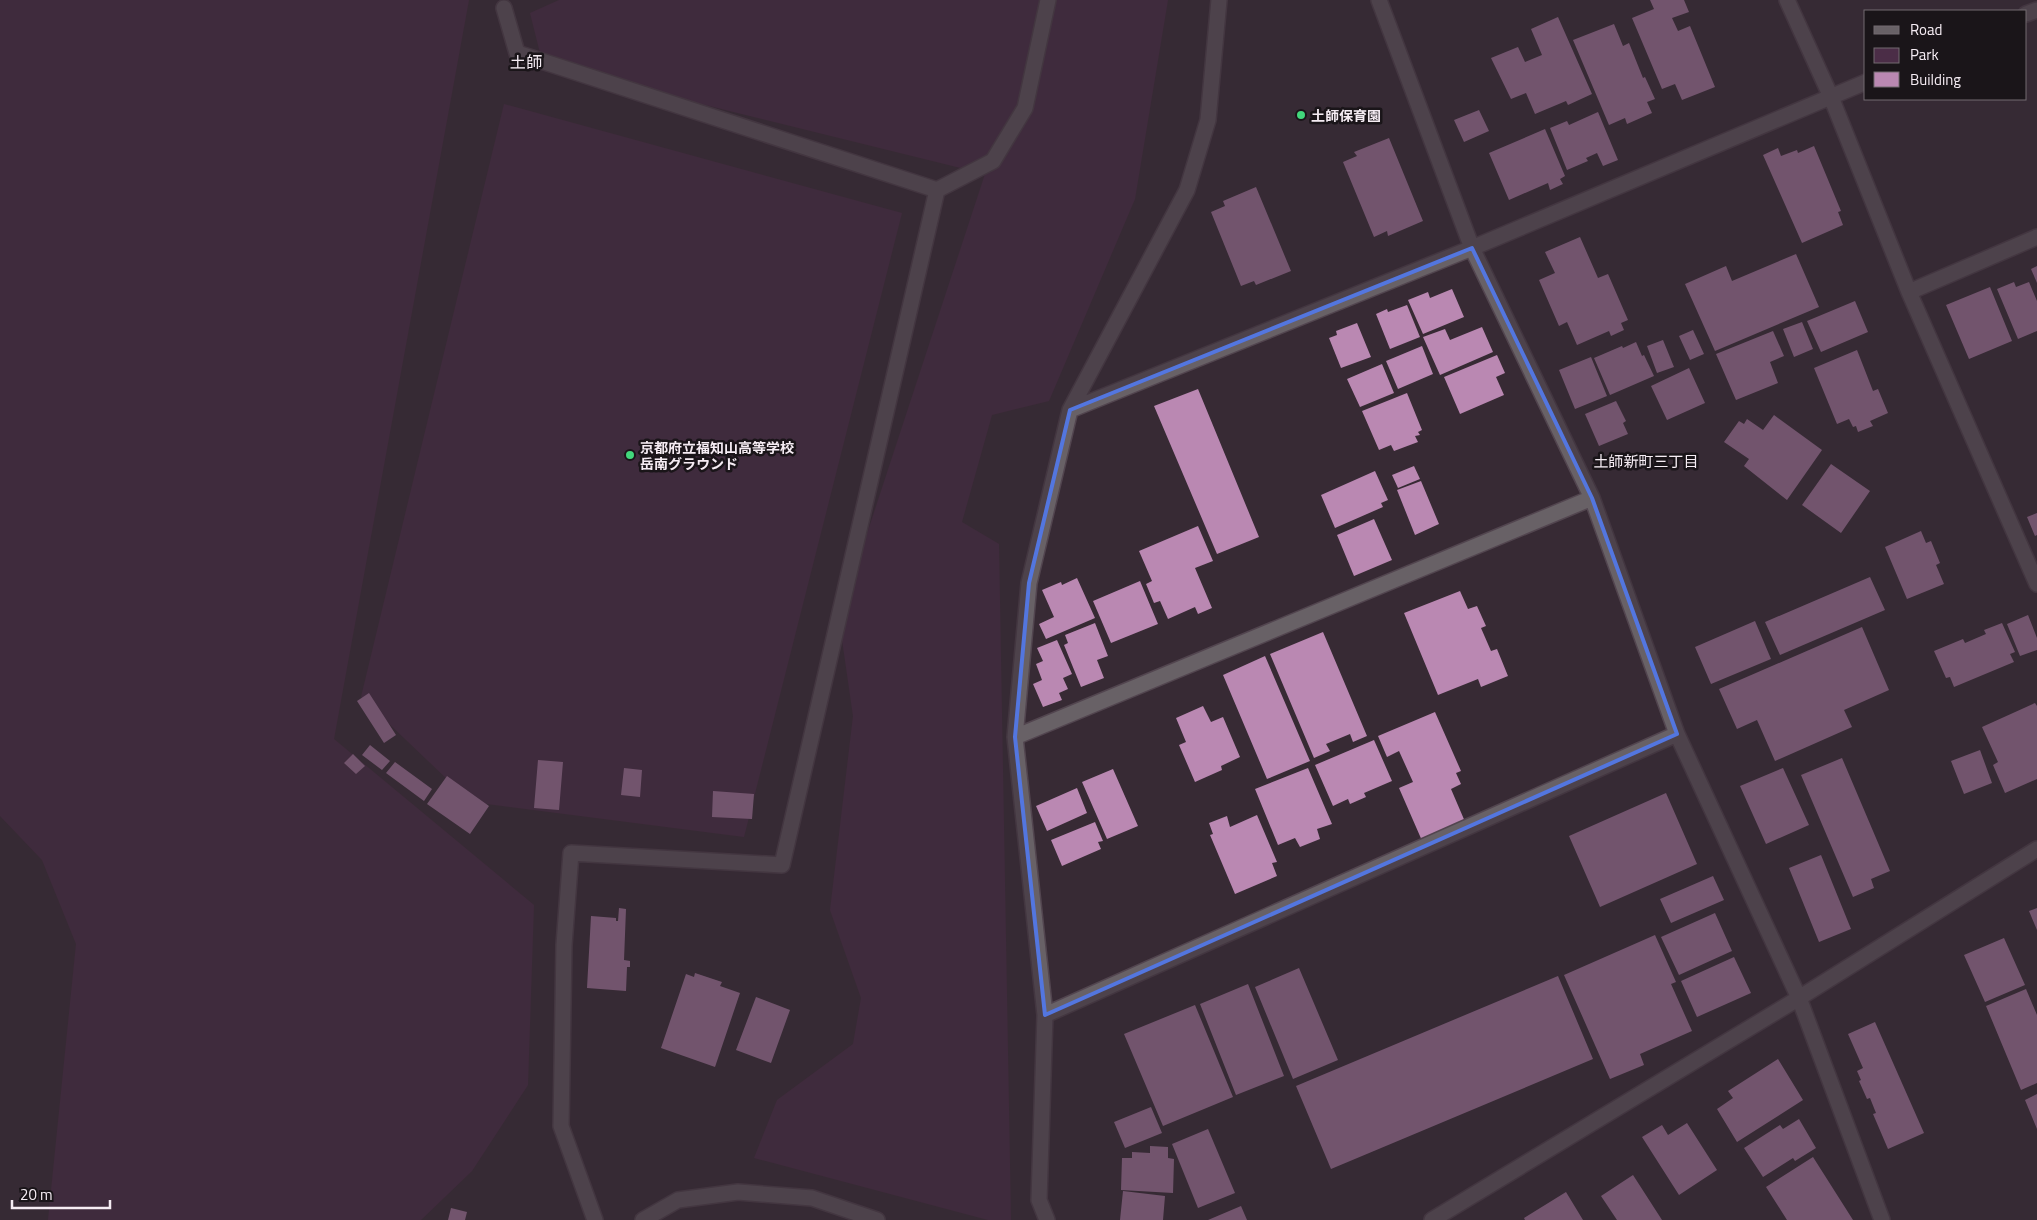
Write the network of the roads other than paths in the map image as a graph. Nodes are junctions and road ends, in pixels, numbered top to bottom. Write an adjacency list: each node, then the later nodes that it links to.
1 (1048, 0): 8 (street)
2 (1219, 0): 12 (street)
3 (1379, 0): 10 (street)
4 (1787, 0): 7 (street)
5 (504, 8): 8 (street)
6 (1864, 83): 7 (street)
7 (1831, 97): 10 (street); 11 (street)
8 (937, 190): 21 (street)
9 (2037, 237): 11 (street)
10 (1472, 248): 12 (street); 13 (street)
11 (1909, 292): 14 (street)
12 (1070, 410): 16 (street)
13 (1592, 498): 15 (street); 16 (street)
14 (2037, 584)
15 (1677, 734): 18 (street); 19 (street)
16 (1015, 737): 19 (street)
17 (2037, 849): 18 (street)
18 (1799, 998): 20 (street); 25 (street)
19 (1046, 1015): 24 (street)
20 (1881, 1219)
21 (595, 1220)
22 (643, 1220): 23 (street)
23 (877, 1220)
24 (1047, 1220)
25 (1432, 1220)

